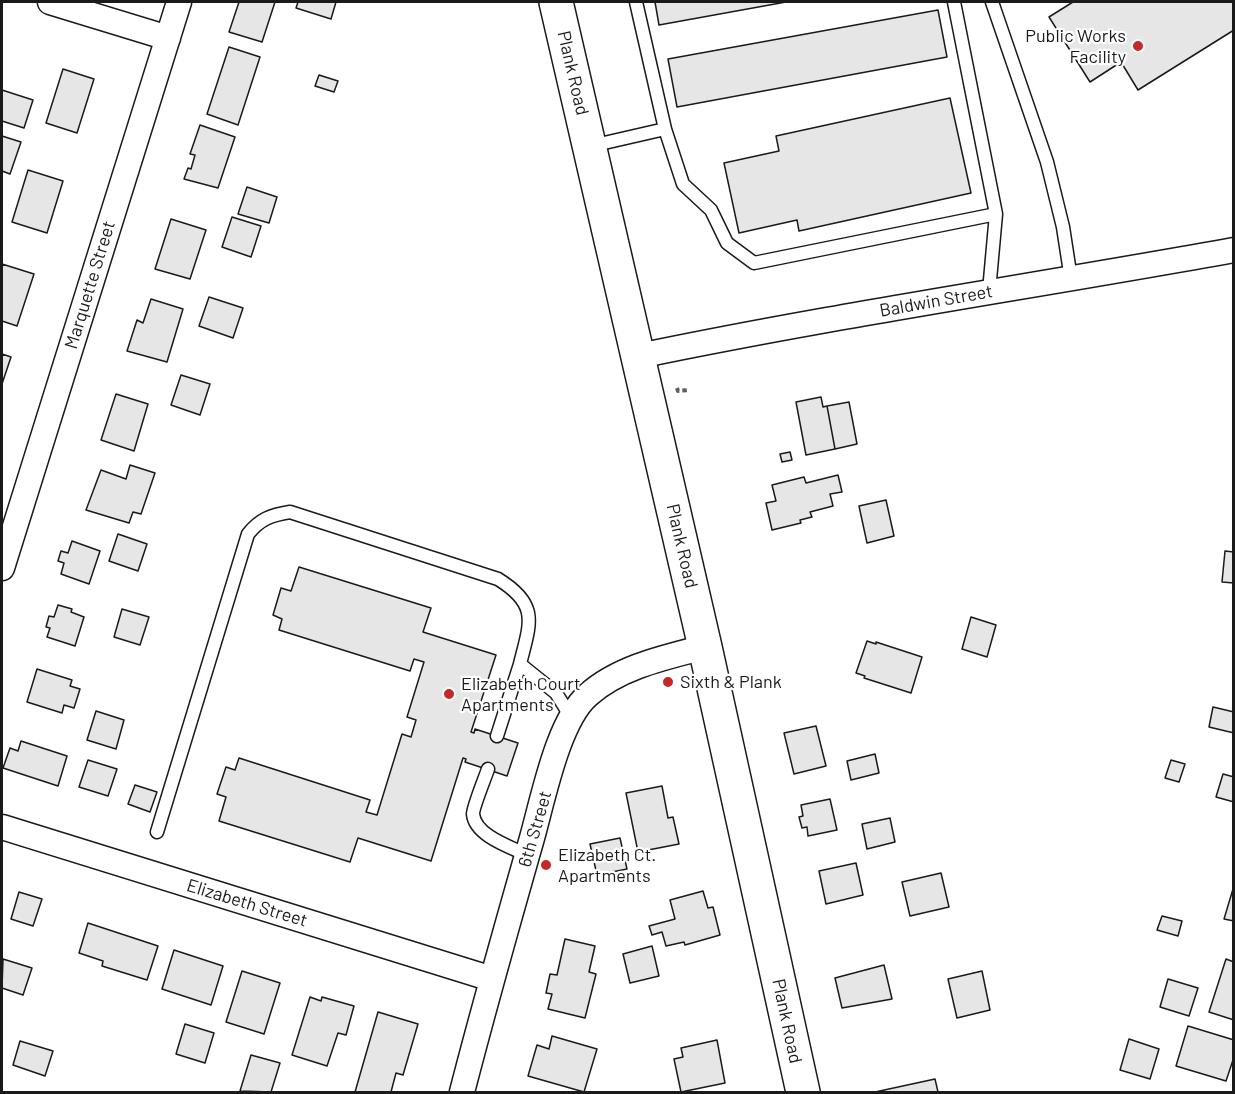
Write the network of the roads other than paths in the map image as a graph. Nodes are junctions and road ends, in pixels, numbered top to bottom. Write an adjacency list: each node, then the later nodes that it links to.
1 (50, 2): 7 (street)
2 (179, 2): 7 (street, Marquette Street)
3 (556, 2): 9 (main road, Plank Road)
4 (636, 2): 8 (lane)
5 (954, 2): 10 (lane)
6 (992, 2): 12 (lane)
7 (168, 38): 15 (street, Marquette Street)
8 (665, 129): 9 (lane); 10 (lane)
9 (590, 146): 14 (main road, Plank Road)
10 (996, 214): 13 (lane)
11 (1233, 250): 12 (street, Baldwin Street)
12 (1071, 279): 13 (street, Baldwin Street)
13 (989, 291): 14 (street, Baldwin Street)
14 (639, 356): 16 (main road, Plank Road)
15 (2, 568)
16 (705, 647): 18 (street, 6th Street); 26 (main road, Plank Road)
17 (520, 664): 18 (lane); 19 (lane); 22 (lane)
18 (571, 717): 23 (street, 6th Street)
19 (497, 736)
20 (488, 770): 23 (lane)
21 (2, 827): 24 (street, Elizabeth Street)
22 (157, 832)
23 (527, 855): 24 (street, 6th Street)
24 (492, 979): 25 (street, 6th Street)
25 (462, 1092)
26 (803, 1092)

